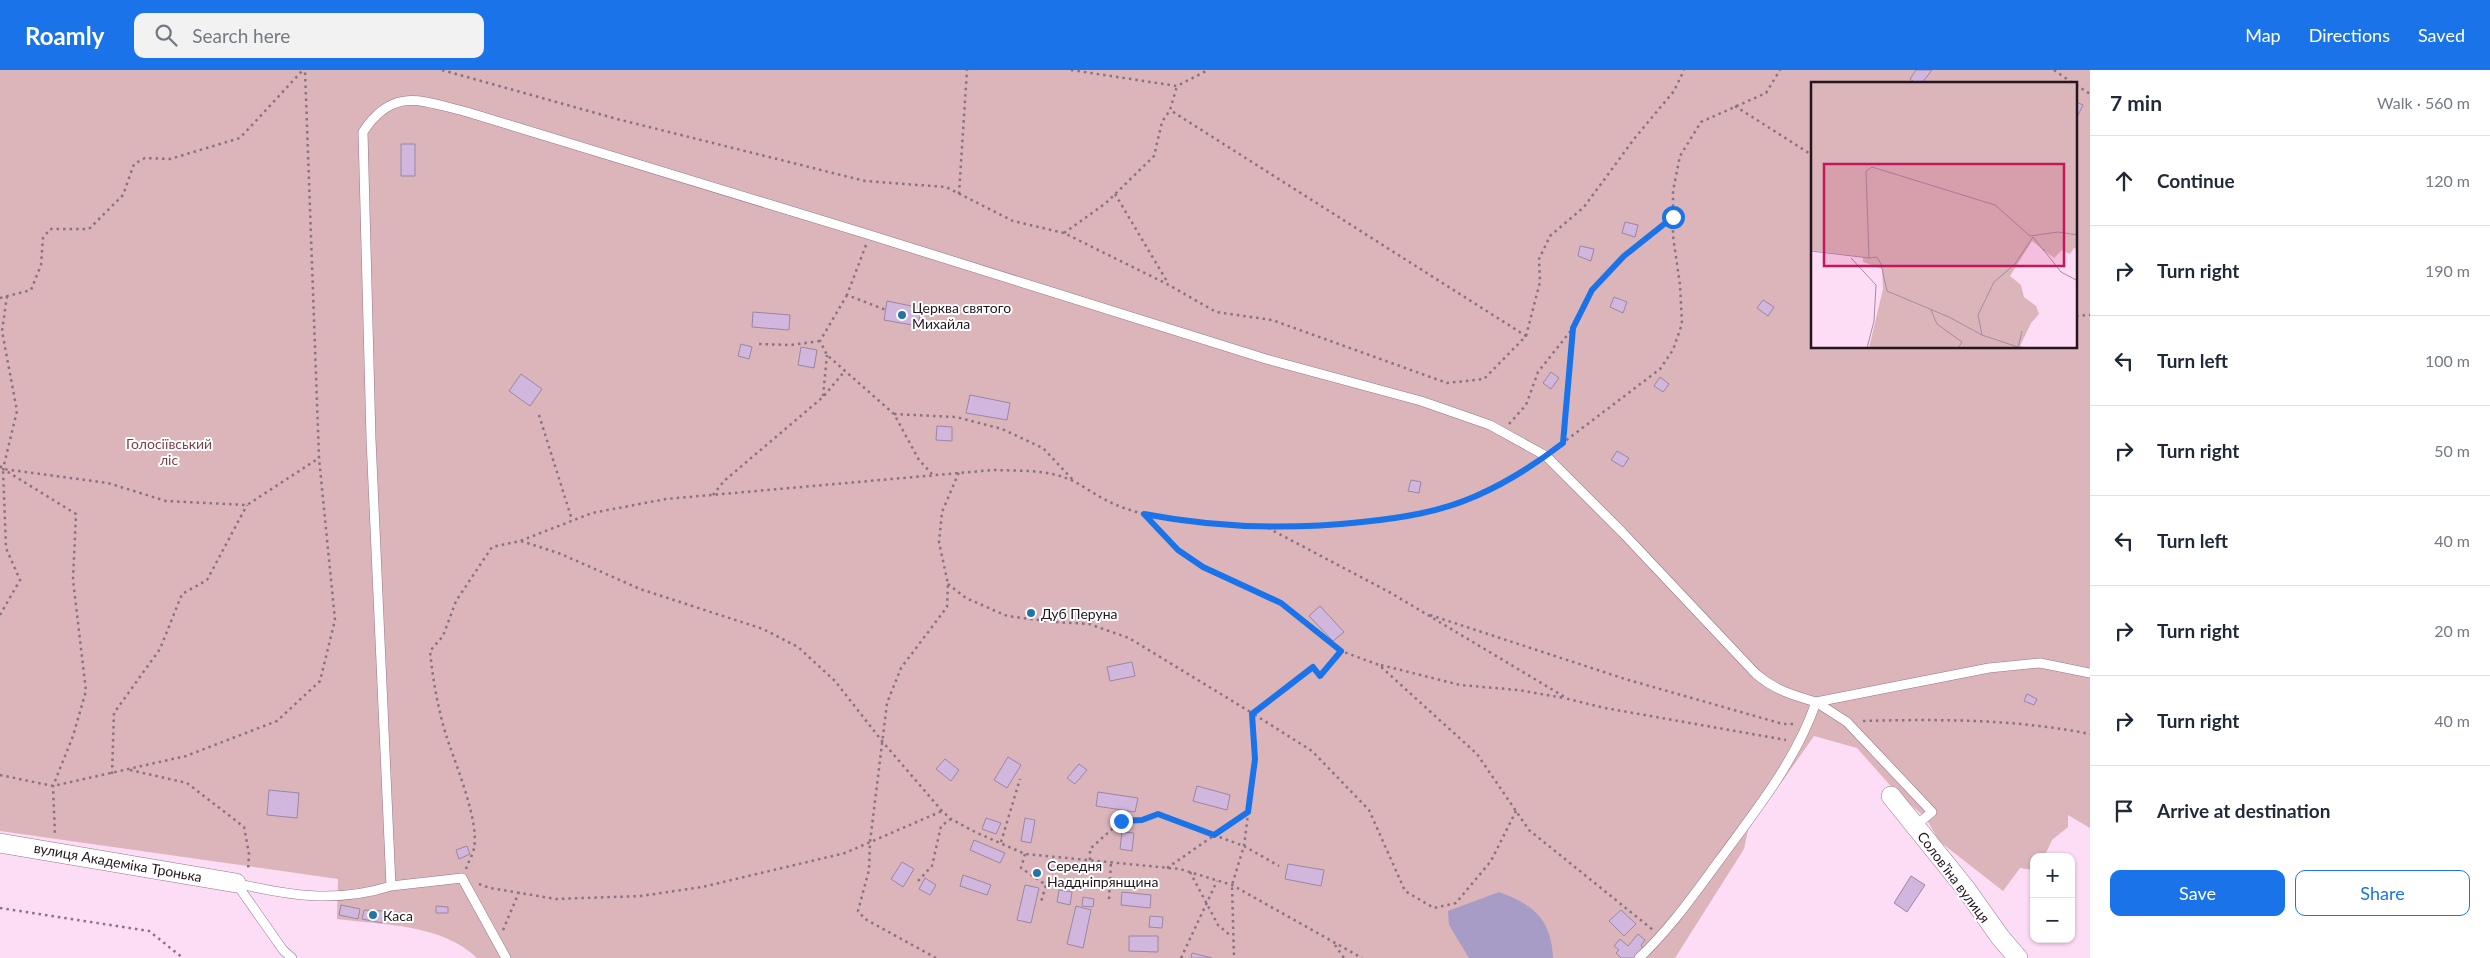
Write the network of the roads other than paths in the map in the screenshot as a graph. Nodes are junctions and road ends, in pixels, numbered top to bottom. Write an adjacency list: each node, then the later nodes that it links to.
1 (2090, 672): 2 (lane)
2 (1816, 702): 4 (lane); 7 (lane); 10 (lane)
3 (1891, 796): 4 (street, Соловʼїна вулиця)
4 (1915, 826): 11 (street, Соловʼїна вулиця)
5 (0, 843): 6 (street, вулиця Академіка Тронька)
6 (242, 884): 7 (lane); 8 (lane)
7 (391, 886): 9 (lane)
8 (292, 958)
9 (506, 958)
10 (1639, 958)
11 (2018, 958)

